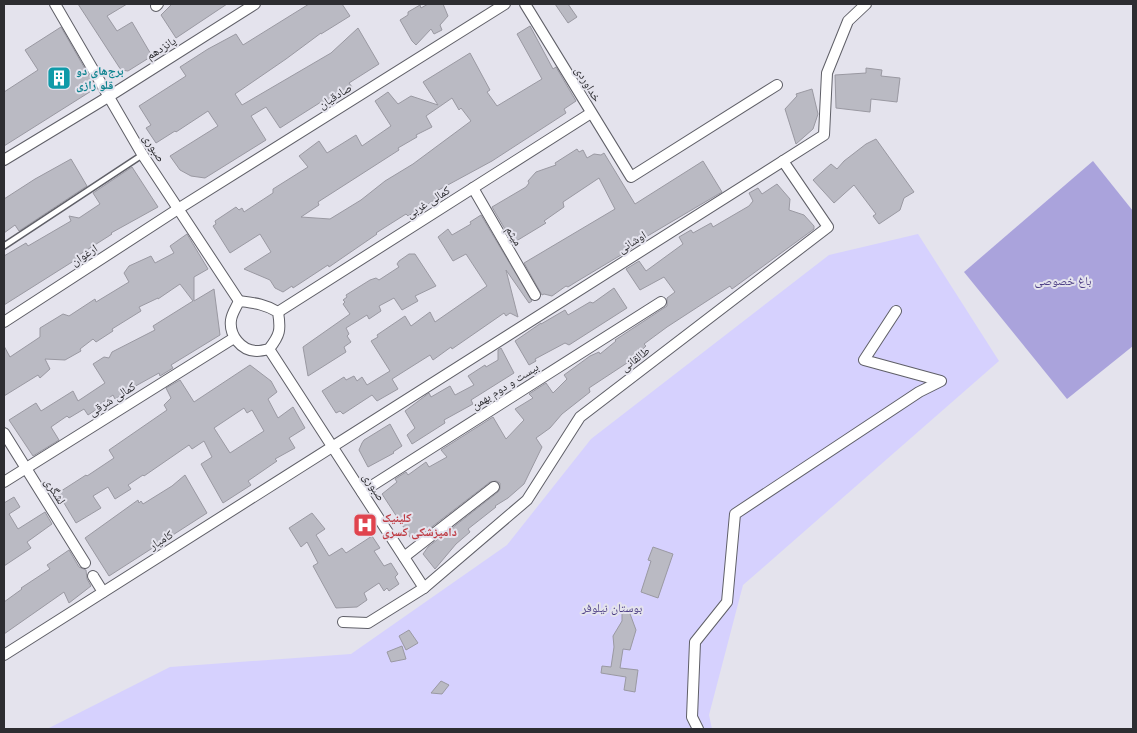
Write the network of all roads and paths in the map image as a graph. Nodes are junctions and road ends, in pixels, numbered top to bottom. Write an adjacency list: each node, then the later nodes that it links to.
1 (55, 4): 7 (street, صبوری)
2 (255, 4): 7 (street, پانزدهم)
3 (505, 4): 13 (street, صادقیان)
4 (525, 4): 8 (street, خداوردی)
5 (866, 4): 11 (street, اوشانی)
6 (777, 86): 8 (street, خداوردی)
7 (108, 97): 9 (street, صبوری); 10 (street, پانزدهم)
8 (591, 113): 12 (street, کمالی غربی)
9 (142, 154): 13 (street, صبوری); 14 (lane)
10 (4, 160)
11 (783, 161): 24 (street, اوشانی); 32 (street, طالقانی)
12 (473, 188): 15 (street, میثم); 19 (street, کمالی غربی)
13 (178, 209): 16 (street, صبوری); 20 (street, ارغوان)
14 (4, 246)
15 (534, 295)
16 (239, 302): 19 (street); 21 (street)
17 (662, 302): 28 (street, بیست و دوم بهمن)
18 (896, 311): 36 (street)
19 (278, 312): 22 (street)
20 (4, 322)
21 (234, 338): 22 (street); 25 (street, کمالی شرقی)
22 (269, 349): 24 (street, صبوری)
23 (4, 434): 25 (street, لشگری)
24 (332, 446): 28 (street, صبوری); 33 (street, کامیار)
25 (26, 468): 26 (street, کمالی شرقی); 30 (street, لشگری)
26 (4, 482)
27 (494, 487): 29 (street)
28 (362, 492): 29 (street, صبوری)
29 (404, 557): 32 (street, صبوری)
30 (85, 563)
31 (93, 576): 33 (street)
32 (424, 588): 34 (street)
33 (103, 592): 35 (street, کامیار)
34 (343, 622)
35 (4, 655)
36 (698, 729)

